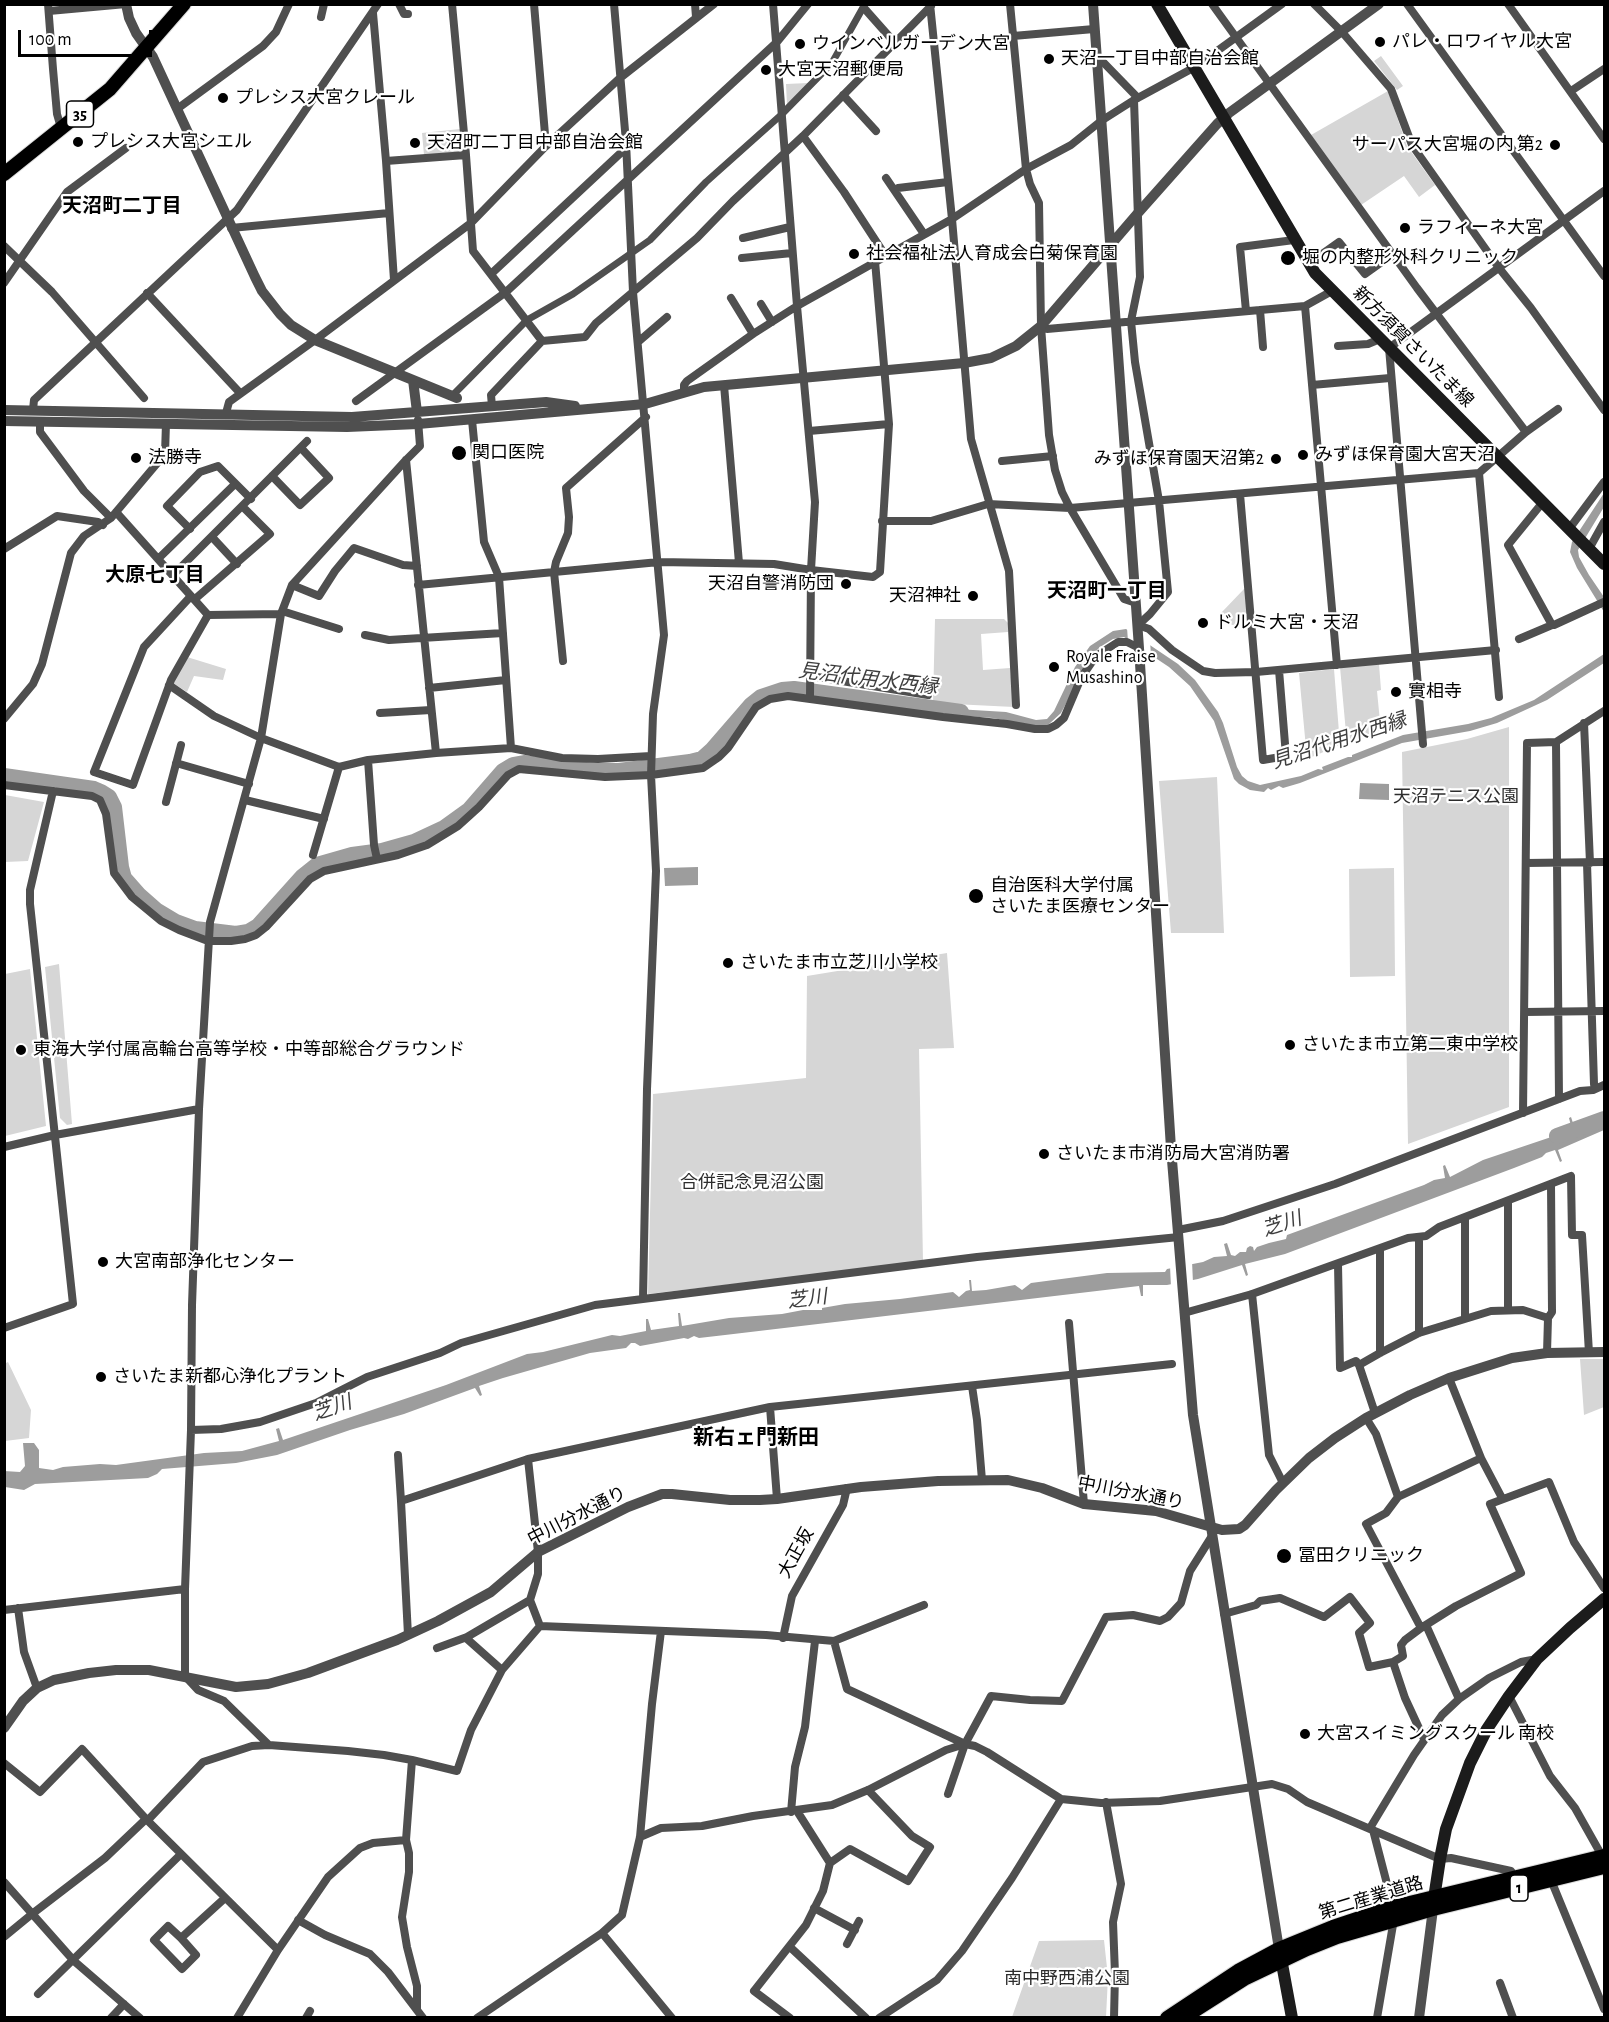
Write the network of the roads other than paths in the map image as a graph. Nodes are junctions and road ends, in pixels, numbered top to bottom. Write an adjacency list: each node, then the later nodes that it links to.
1 (126, 4): 25 (street); 36 (street)
2 (184, 4): 36 (main road, 35)
3 (289, 4): 45 (street)
4 (324, 4): 28 (street)
5 (378, 4): 26 (street)
6 (399, 4): 27 (street)
7 (452, 4): 57 (street)
8 (534, 4): 53 (street)
9 (614, 4): 40 (street)
10 (695, 4): 29 (street)
11 (714, 4): 29 (street)
12 (773, 4): 34 (street)
13 (808, 4): 34 (street)
14 (1010, 4): 32 (street)
15 (1093, 4): 30 (street)
16 (1157, 4): 38 (main road, 新方須賀さいたま線)
17 (1212, 4): 33 (street)
18 (1282, 4): 33 (street)
19 (1314, 4): 31 (street)
20 (1379, 4): 31 (street)
21 (1407, 4): 69 (street)
22 (1508, 4): 42 (street)
23 (932, 5): 35 (street); 63 (street)
24 (864, 6): 35 (street); 46 (street)
25 (49, 8): 49 (street)
26 (373, 13): 58 (street); 71 (street)
27 (408, 14)
28 (321, 17)
29 (696, 17): 40 (street)
30 (1094, 29): 32 (street); 37 (street)
31 (1342, 32): 41 (street); 86 (street)
32 (1014, 36): 59 (street)
33 (1236, 38): 38 (street); 41 (street)
34 (777, 42): 46 (street); 62 (street)
35 (895, 43): 43 (street)
36 (147, 46): 45 (street); 49 (main road, 35)
37 (1096, 61): 44 (street); 48 (street)
38 (1195, 68): 44 (street); 47 (main road, 新方須賀さいたま線)
39 (1605, 69): 42 (street)
40 (620, 78): 53 (street); 55 (street)
41 (1270, 84): 47 (street); 80 (street)
42 (1571, 91): 52 (street)
43 (843, 95): 50 (street); 51 (street)
44 (1136, 99): 48 (street); 67 (street)
45 (177, 109): 71 (street)
46 (781, 115): 56 (street); 79 (street)
47 (1224, 118): 67 (street); 75 (main road, 新方須賀さいたま線)
48 (1101, 121): 59 (street); 77 (street)
49 (61, 128): 60 (main road, 35)
50 (876, 131)
51 (803, 136): 56 (street); 81 (street)
52 (1605, 139)
53 (546, 146): 70 (street)
54 (126, 148): 83 (street)
55 (626, 148): 62 (street); 87 (street)
56 (784, 154): 72 (street); 93 (street)
57 (466, 155): 58 (street); 70 (street)
58 (386, 161): 66 (street)
59 (1026, 169): 68 (street); 107 (street)
60 (4, 174)
61 (886, 178): 64 (street)
62 (628, 179): 79 (street); 92 (street)
63 (948, 182): 64 (street); 68 (street)
64 (895, 190): 73 (street)
65 (1605, 191): 69 (street)
66 (389, 213): 71 (street); 89 (street)
67 (1138, 213): 77 (street); 104 (street)
68 (952, 219): 73 (street); 116 (street)
69 (1564, 221): 86 (street); 88 (street)
70 (471, 223): 87 (street); 89 (street)
71 (229, 224): 94 (street); 110 (street)
72 (790, 227): 74 (street); 78 (street)
73 (924, 234): 81 (street)
74 (743, 238)
75 (1294, 240): 85 (main road, 新方須賀さいたま線); 100 (street)
76 (4, 246): 83 (street)
77 (1110, 246): 106 (street); 107 (street)
78 (792, 253): 82 (street); 97 (street)
79 (632, 254): 93 (street); 103 (street)
80 (1393, 254): 85 (street); 101 (street)
81 (885, 255): 84 (street)
82 (742, 258)
83 (19, 260): 90 (street); 109 (street)
84 (875, 261): 97 (street); 117 (street)
85 (1308, 264): 91 (main road, 新方須賀さいたま線)
86 (1499, 268): 101 (street); 135 (street)
87 (491, 274): 92 (street)
88 (1605, 276)
89 (393, 280): 110 (street)
90 (4, 283)
91 (1332, 291): 98 (street); 113 (main road, 新方須賀さいたま線)
92 (506, 292): 103 (street); 118 (street)
93 (633, 292): 111 (street); 112 (street)
94 (147, 293): 109 (street); 125 (street)
95 (731, 298): 108 (street)
96 (761, 304): 105 (street)
97 (797, 306): 105 (street); 119 (street)
98 (1305, 306): 99 (street); 123 (street)
99 (1260, 310): 100 (street); 115 (street)
100 (1246, 311): 104 (street)
101 (1437, 313): 113 (street); 146 (street)
102 (667, 316): 112 (street)
103 (527, 320): 111 (street); 126 (street)
104 (1131, 321): 106 (street); 161 (street)
105 (772, 322): 108 (street)
106 (1115, 323): 107 (street); 164 (street)
107 (1041, 326): 116 (street); 149 (street)
108 (753, 334): 124 (street)
109 (96, 340): 127 (street); 134 (street)
110 (315, 340): 118 (street); 125 (street)
111 (542, 341): 130 (street)
112 (638, 342): 129 (street)
113 (1384, 343): 114 (street); 120 (street); 150 (main road, 新方須賀さいたま線)
114 (1338, 346)
115 (1263, 347)
116 (964, 363): 117 (street); 163 (street)
117 (884, 370): 119 (street); 144 (street)
118 (395, 373): 121 (street); 128 (street)
119 (804, 378): 122 (street); 145 (street)
120 (1390, 378): 123 (street); 155 (street)
121 (413, 380): 126 (street); 136 (street)
122 (724, 385): 124 (street); 178 (street)
123 (1312, 385): 158 (street)
124 (684, 392): 129 (street)
125 (240, 393): 137 (street)
126 (454, 397)
127 (144, 398)
128 (356, 401)
129 (645, 404): 131 (street); 138 (street)
130 (492, 406): 131 (street); 136 (street)
131 (593, 408): 139 (street)
132 (1558, 409): 146 (street)
133 (4, 410): 134 (street)
134 (33, 410): 137 (street)
135 (1605, 410)
136 (417, 412): 137 (street); 143 (street)
137 (226, 413)
138 (646, 417): 177 (street); 183 (street)
139 (472, 420): 143 (street); 185 (street)
140 (4, 421): 141 (street)
141 (40, 422): 142 (street); 167 (street)
142 (166, 423): 143 (street); 167 (street)
143 (418, 424): 151 (street)
144 (889, 424): 145 (street); 168 (street)
145 (809, 431): 182 (street)
146 (1526, 432): 150 (street)
147 (307, 441): 148 (street)
148 (300, 448): 154 (street); 154 (street)
149 (1053, 456): 152 (street); 166 (street)
150 (1497, 456): 153 (street); 162 (main road, 新方須賀さいたま線)
151 (406, 460): 181 (street); 186 (street)
152 (1002, 460)
153 (1479, 473): 155 (street); 201 (street)
154 (272, 476): 160 (street)
155 (1400, 479): 158 (street); 202 (street)
156 (1605, 482): 172 (street)
157 (235, 484): 160 (street); 171 (street); 171 (street)
158 (1320, 486): 159 (street); 204 (street)
159 (1240, 494): 161 (street); 206 (street)
160 (251, 499): 165 (street)
161 (1159, 501): 164 (street); 194 (street)
162 (1543, 502): 172 (main road, 新方須賀さいたま線); 193 (street)
163 (988, 504): 166 (street); 168 (street); 214 (street)
164 (1129, 505): 166 (street); 190 (street)
165 (243, 507): 173 (street); 179 (street)
166 (1070, 508): 190 (street)
167 (113, 515): 170 (street); 176 (street)
168 (882, 521): 182 (street)
169 (1605, 522): 174 (street)
170 (103, 525): 175 (street); 218 (street)
171 (190, 529): 176 (street)
172 (1571, 531): 174 (main road, 新方須賀さいたま線)
173 (212, 537): 179 (street); 184 (street)
174 (1587, 547): 180 (main road, 新方須賀さいたま線)
175 (4, 549)
176 (158, 560): 184 (street)
177 (659, 562): 178 (street); 183 (street); 226 (street)
178 (739, 563): 182 (street)
179 (237, 564): 188 (street)
180 (1605, 564)
181 (417, 566): 186 (street); 187 (street)
182 (811, 570): 207 (street)
183 (554, 572): 185 (street); 203 (street)
184 (173, 576): 188 (street)
185 (499, 577): 187 (street); 196 (street)
186 (292, 585): 191 (street)
187 (418, 585): 198 (street)
188 (193, 597): 192 (street); 209 (street)
189 (1605, 602): 193 (street)
190 (1136, 603): 194 (street)
191 (282, 613): 192 (street); 195 (street); 220 (street)
192 (208, 615): 209 (street)
193 (1552, 625): 199 (street)
194 (1138, 628): 200 (street); 206 (street)
195 (339, 629)
196 (503, 633): 198 (street); 208 (street)
197 (365, 635): 198 (street)
198 (424, 638): 210 (street)
199 (1519, 639)
200 (1139, 649): 213 (street); 260 (street)
201 (1496, 650): 202 (street); 212 (street)
202 (1416, 657): 204 (street); 222 (street)
203 (563, 661)
204 (1336, 664): 205 (street)
205 (1279, 670): 206 (street); 206 (street)
206 (1256, 672)
207 (811, 677): 211 (street); 213 (street)
208 (506, 680): 210 (street); 224 (street)
209 (169, 685): 220 (street)
210 (429, 688): 215 (street)
211 (927, 695)
212 (1499, 697)
213 (810, 698): 230 (street)
214 (1017, 705)
215 (431, 710): 217 (street); 225 (street)
216 (1605, 711): 219 (street)
217 (380, 713)
218 (4, 719)
219 (1584, 723): 221 (street); 242 (street)
220 (261, 738): 229 (street); 231 (street)
221 (1556, 742): 240 (street); 241 (street)
222 (1423, 744)
223 (181, 745): 228 (street)
224 (511, 748): 225 (street); 226 (street)
225 (436, 753): 227 (street)
226 (651, 756): 230 (street)
227 (368, 760): 229 (street); 238 (street)
228 (177, 763): 231 (street); 235 (street)
229 (339, 767): 236 (street)
230 (651, 775): 238 (street); 265 (street)
231 (249, 784): 234 (street)
232 (4, 785): 233 (street)
233 (53, 791): 243 (street); 255 (street)
234 (245, 800): 236 (street); 243 (street)
235 (165, 802)
236 (324, 819): 237 (street)
237 (313, 855)
238 (377, 859): 243 (street)
239 (1605, 862): 242 (street)
240 (1526, 863): 241 (street); 247 (street)
241 (1558, 863): 242 (street); 244 (street)
242 (1589, 863): 245 (street)
243 (208, 941): 253 (street)
244 (1559, 1011): 245 (street); 247 (street); 252 (street)
245 (1592, 1011): 246 (street); 249 (street)
246 (1605, 1011)
247 (1525, 1012): 254 (street)
248 (1605, 1079): 249 (street)
249 (1594, 1084): 251 (street)
250 (1605, 1085): 251 (street)
251 (1580, 1091): 252 (street)
252 (1559, 1099): 254 (street)
253 (199, 1109): 255 (street); 284 (street)
254 (1523, 1113): 260 (street)
255 (55, 1135): 256 (street); 271 (street)
256 (4, 1147)
257 (1551, 1184): 258 (street); 269 (street); 276 (street)
258 (1508, 1201): 259 (street); 267 (street)
259 (1464, 1218): 261 (street); 268 (street)
260 (1179, 1237): 265 (street); 266 (street)
261 (1419, 1238): 262 (street); 272 (street)
262 (1380, 1249): 263 (street); 274 (street)
263 (1338, 1264): 264 (street); 278 (street)
264 (1252, 1294): 266 (street); 289 (street)
265 (643, 1299): 284 (street)
266 (1184, 1308): 296 (street)
267 (1508, 1309): 268 (street); 269 (street)
268 (1465, 1318): 272 (street)
269 (1548, 1318): 275 (street)
270 (1069, 1323): 279 (street)
271 (4, 1328)
272 (1419, 1333): 274 (street)
273 (1605, 1352): 276 (street)
274 (1380, 1353): 278 (street)
275 (1547, 1353): 276 (street); 280 (street)
276 (1589, 1353)
277 (1172, 1364): 279 (street)
278 (1359, 1365): 283 (street)
279 (1073, 1374): 281 (street); 295 (street)
280 (1449, 1378): 283 (street); 286 (street)
281 (972, 1386): 282 (street); 288 (street)
282 (770, 1407): 287 (street); 293 (street)
283 (1371, 1415): 289 (street); 291 (street)
284 (191, 1432): 299 (street)
285 (398, 1455): 294 (street)
286 (1481, 1458): 291 (street); 292 (street)
287 (528, 1459): 294 (street); 297 (street)
288 (982, 1480): 290 (street, 中川分水通り); 295 (street, 中川分水通り)
289 (1283, 1483): 296 (street, 中川分水通り)
290 (847, 1488): 293 (street, 中川分水通り); 311 (street, 大正坂)
291 (1398, 1497): 307 (street)
292 (1502, 1498): 298 (street); 307 (street)
293 (777, 1499): 297 (street, 中川分水通り)
294 (401, 1501): 309 (street)
295 (1084, 1504): 296 (street, 中川分水通り)
296 (1211, 1531): 305 (street); 324 (street)
297 (538, 1552): 301 (street); 309 (street, 中川分水通り)
298 (1605, 1588)
299 (185, 1589): 303 (street); 318 (street)
300 (1605, 1599): 315 (main road)
301 (530, 1600): 306 (street); 310 (street)
302 (924, 1605): 313 (street)
303 (18, 1608): 304 (street); 319 (street)
304 (4, 1610)
305 (1224, 1614): 316 (street); 328 (street)
306 (540, 1626): 308 (street); 317 (street)
307 (1423, 1626): 316 (street); 321 (street)
308 (661, 1630): 311 (street); 336 (street)
309 (408, 1635): 318 (street, 中川分水通り)
310 (466, 1638): 314 (street); 317 (street)
311 (783, 1638): 312 (street)
312 (814, 1641): 313 (street); 333 (street)
313 (834, 1641): 324 (street)
314 (437, 1648)
315 (1537, 1659): 320 (main road); 321 (street)
316 (1393, 1662): 323 (street)
317 (502, 1670): 326 (street)
318 (185, 1676): 319 (street, 中川分水通り); 325 (street)
319 (37, 1688): 322 (street, 中川分水通り)
320 (1509, 1696): 339 (main road); 340 (street)
321 (1459, 1699): 323 (street)
322 (4, 1728)
323 (1424, 1739): 335 (street)
324 (965, 1744): 329 (street); 330 (street); 331 (street)
325 (269, 1745): 326 (street); 334 (street)
326 (412, 1761): 337 (street)
327 (4, 1763): 334 (street)
328 (1253, 1787): 332 (street); 335 (street); 357 (street)
329 (868, 1790): 333 (street); 341 (street)
330 (948, 1794)
331 (1061, 1799): 332 (street); 372 (street)
332 (1106, 1802): 373 (street)
333 (794, 1811): 336 (street); 341 (street)
334 (147, 1820): 338 (street); 349 (street)
335 (1372, 1829): 339 (street); 348 (street)
336 (640, 1837): 351 (street)
337 (406, 1840): 350 (street); 362 (street)
338 (181, 1854): 345 (street); 358 (street)
339 (1440, 1859): 342 (street); 346 (main road)
340 (1604, 1860): 342 (main road, 第二産業道路 / 1); 343 (main road, 第二産業道路 / 1)
341 (830, 1863): 347 (street)
342 (1515, 1878): 346 (main road, 第二産業道路 / 1)
343 (1551, 1880): 346 (main road, 第二産業道路 / 1); 363 (street)
344 (4, 1882): 349 (street)
345 (225, 1898): 353 (street); 356 (street)
346 (1434, 1903): 348 (main road, 第二産業道路 / 1); 378 (street)
347 (814, 1908): 354 (street); 355 (street)
348 (1393, 1913): 357 (main road, 第二産業道路 / 1); 377 (street)
349 (32, 1914): 352 (street); 358 (street)
350 (298, 1920): 356 (street); 362 (street)
351 (602, 1933): 368 (street); 369 (street)
352 (4, 1937)
353 (180, 1938): 353 (street)
354 (847, 1944)
355 (790, 1947): 370 (street); 371 (street)
356 (278, 1950): 366 (street)
357 (1280, 1955): 374 (main road, 第二産業道路 / 1); 375 (main road, 第二産業道路 / 1); 376 (main road)
358 (72, 1959): 360 (street); 361 (street)
359 (1500, 1983): 379 (street)
360 (38, 1994)
361 (124, 2004): 364 (street); 365 (street)
362 (417, 2009): 367 (street)
363 (1605, 2009)
364 (111, 2018)
365 (140, 2018)
366 (237, 2018)
367 (423, 2018)
368 (477, 2018)
369 (672, 2018)
370 (790, 2018)
371 (866, 2018)
372 (879, 2018)
373 (1114, 2018)
374 (1167, 2018)
375 (1183, 2018)
376 (1292, 2018)
377 (1377, 2018)
378 (1419, 2018)
379 (1513, 2018)

